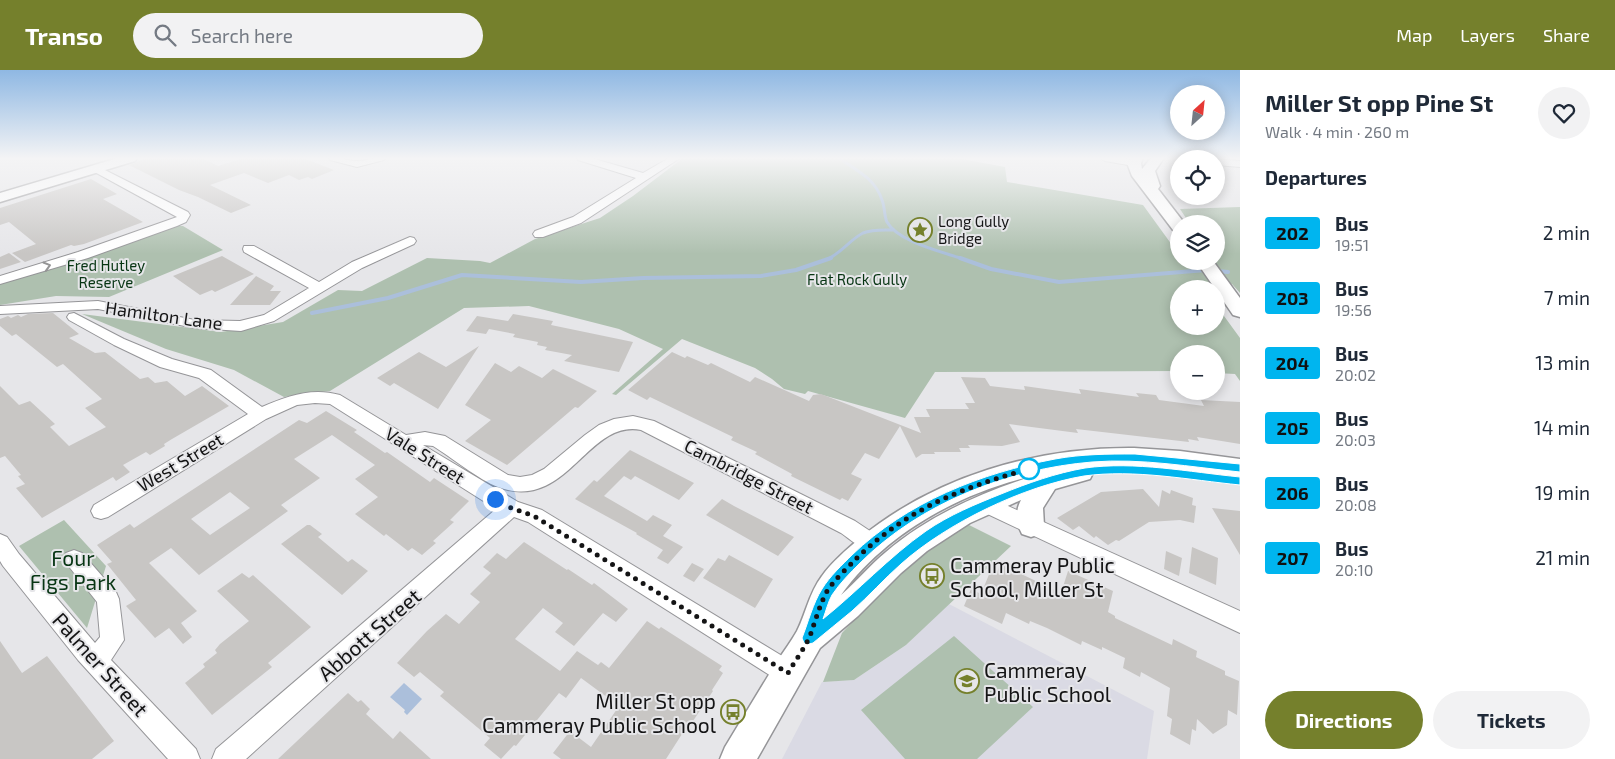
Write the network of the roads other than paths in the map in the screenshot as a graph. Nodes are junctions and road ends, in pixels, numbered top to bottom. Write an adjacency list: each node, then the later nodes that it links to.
1 (17, 190): 5 (main road)
2 (137, 190): 11 (street, one-way to 2)
3 (624, 190): 7 (street)
4 (1154, 190): 6 (main road)
5 (3, 194)
6 (1171, 215)
7 (539, 234)
8 (410, 241): 12 (street, Hamilton Lane)
9 (249, 249): 12 (street)
10 (1210, 270): 14 (main road)
11 (0, 280)
12 (320, 288): 13 (street, Hamilton Lane)
13 (0, 310)
14 (1240, 311)
15 (74, 317): 16 (street)
16 (260, 415): 17 (street, Vale Street); 24 (street, West Street)
17 (404, 442): 23 (street, Vale Street); 26 (street, Cambridge Street)
18 (1240, 468): 21 (main road)
19 (1240, 481): 20 (main road)
20 (1046, 482): 22 (main road); 25 (main road)
21 (961, 491): 22 (main road); 26 (main road)
22 (986, 504): 25 (street); 29 (main road)
23 (511, 508): 33 (street, Vale Street); 35 (street, Abbott Street)
24 (101, 511)
25 (1031, 526): 30 (street)
26 (872, 543): 29 (main road); 31 (main road)
27 (4, 557): 32 (street, Palmer Street)
28 (74, 558): 32 (street)
29 (897, 560): 31 (main road)
30 (1240, 622)
31 (809, 638): 33 (main road)
32 (96, 661): 34 (street, Palmer Street)
33 (788, 673): 36 (main road)
34 (186, 759)
35 (226, 759)
36 (737, 759)

